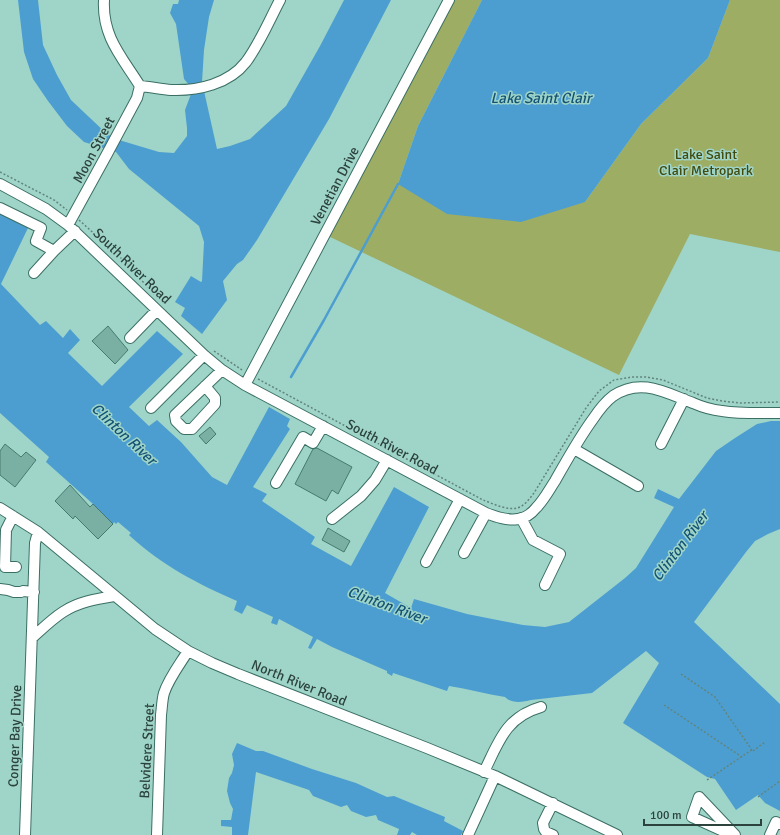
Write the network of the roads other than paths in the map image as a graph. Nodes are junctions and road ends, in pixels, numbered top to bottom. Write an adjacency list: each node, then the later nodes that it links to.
1 (104, 0): 4 (street)
2 (280, 0): 4 (street)
3 (449, 0): 14 (street, Venetian Drive)
4 (140, 86): 7 (street, Moon Street)
5 (0, 184): 7 (street, South River Road)
6 (0, 208): 8 (street)
7 (72, 228): 8 (street, Moon Street); 10 (street, South River Road)
8 (54, 252): 9 (street, Moon Street)
9 (34, 273)
10 (157, 310): 11 (street); 12 (street, South River Road)
11 (130, 338)
12 (204, 356): 13 (street, South River Road); 17 (street)
13 (222, 370): 14 (street, South River Road); 15 (street)
14 (245, 385): 19 (street, South River Road)
15 (205, 386)
16 (684, 399): 18 (street); 20 (street); 21 (street)
17 (151, 408)
18 (780, 413)
19 (323, 426): 22 (street, South River Road); 23 (street)
20 (661, 444)
21 (574, 449): 24 (street); 29 (street)
22 (387, 460): 25 (street, South River Road); 30 (street)
23 (276, 483)
24 (638, 486)
25 (460, 499): 27 (street, South River Road); 33 (street)
26 (0, 508): 28 (street, North River Road)
27 (486, 513): 29 (street, South River Road); 32 (street)
28 (13, 516): 31 (street, North River Road); 34 (street)
29 (521, 518): 35 (street)
30 (332, 519)
31 (38, 532): 37 (street, Conger Bay Drive); 38 (street, North River Road)
32 (464, 553)
33 (426, 562)
34 (16, 567)
35 (545, 585)
36 (4, 589): 37 (street)
37 (28, 592): 39 (street, Conger Bay Drive)
38 (114, 596): 39 (street); 40 (street, North River Road)
39 (32, 638): 46 (street, Conger Bay Drive)
40 (188, 651): 42 (street, North River Road); 47 (street, Belvidere Street)
41 (541, 707): 42 (street)
42 (484, 772): 43 (street, North River Road)
43 (495, 776): 44 (street, North River Road); 48 (street)
44 (553, 803): 49 (street); 50 (street, North River Road)
45 (780, 824): 53 (street)
46 (25, 835)
47 (157, 835)
48 (468, 835)
49 (553, 835)
50 (617, 835)
51 (732, 835): 52 (street)
52 (735, 835)
53 (770, 835)

